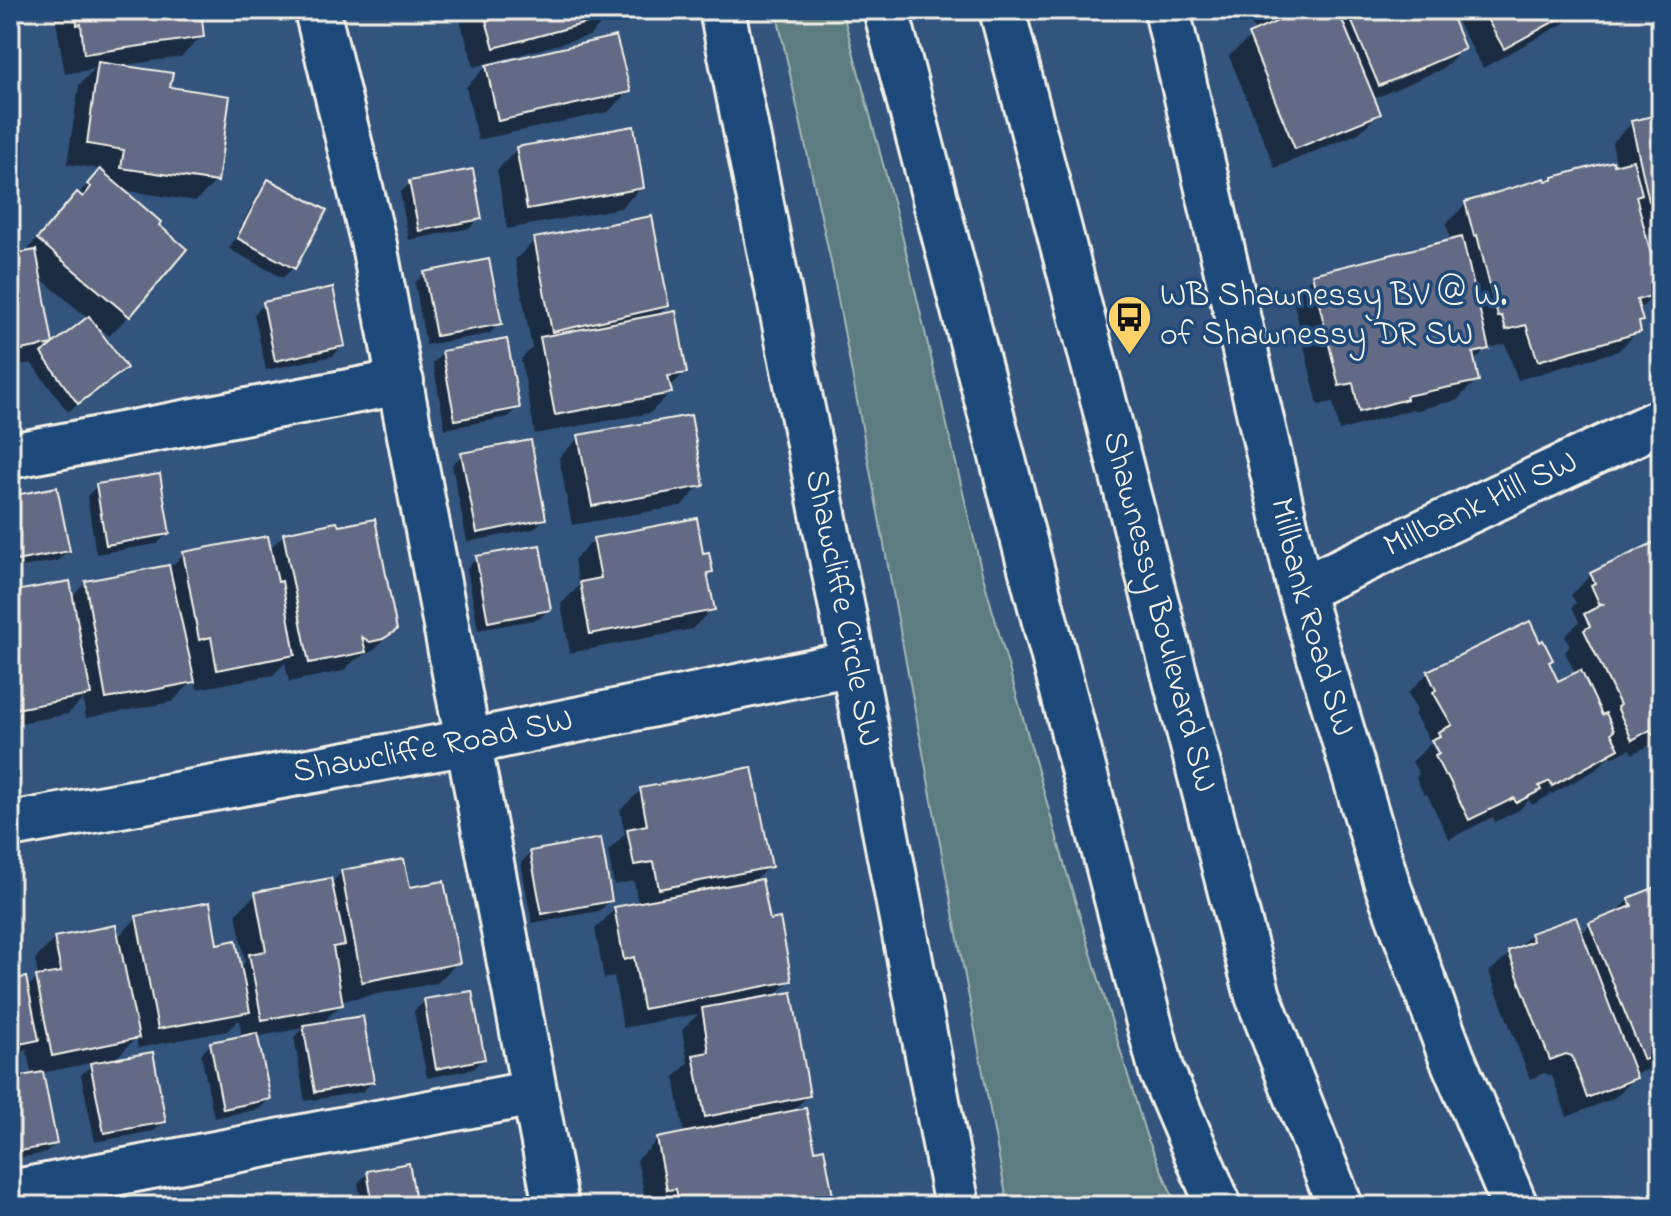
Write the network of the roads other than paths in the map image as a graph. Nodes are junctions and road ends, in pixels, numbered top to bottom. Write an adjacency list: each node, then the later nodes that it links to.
1 (317, 10): 6 (street)
2 (722, 10): 10 (street, Shawcliffe Circle SW)
3 (886, 10): 17 (street)
4 (1002, 10): 18 (street, Shawnessy Boulevard SW)
5 (1167, 10): 9 (street, Millbank Road SW)
6 (401, 382): 8 (street); 11 (street)
7 (1661, 421): 9 (street, Millbank Hill SW)
8 (10, 456)
9 (1300, 590): 19 (street, Millbank Road SW)
10 (853, 663): 11 (street, Shawcliffe Road SW); 16 (street, Shawcliffe Circle SW)
11 (469, 742): 12 (street, Shawcliffe Road SW); 13 (street)
12 (10, 825)
13 (534, 1093): 14 (street); 15 (street)
14 (10, 1193)
15 (556, 1206)
16 (957, 1206)
17 (1219, 1206)
18 (1340, 1206)
19 (1515, 1206)

